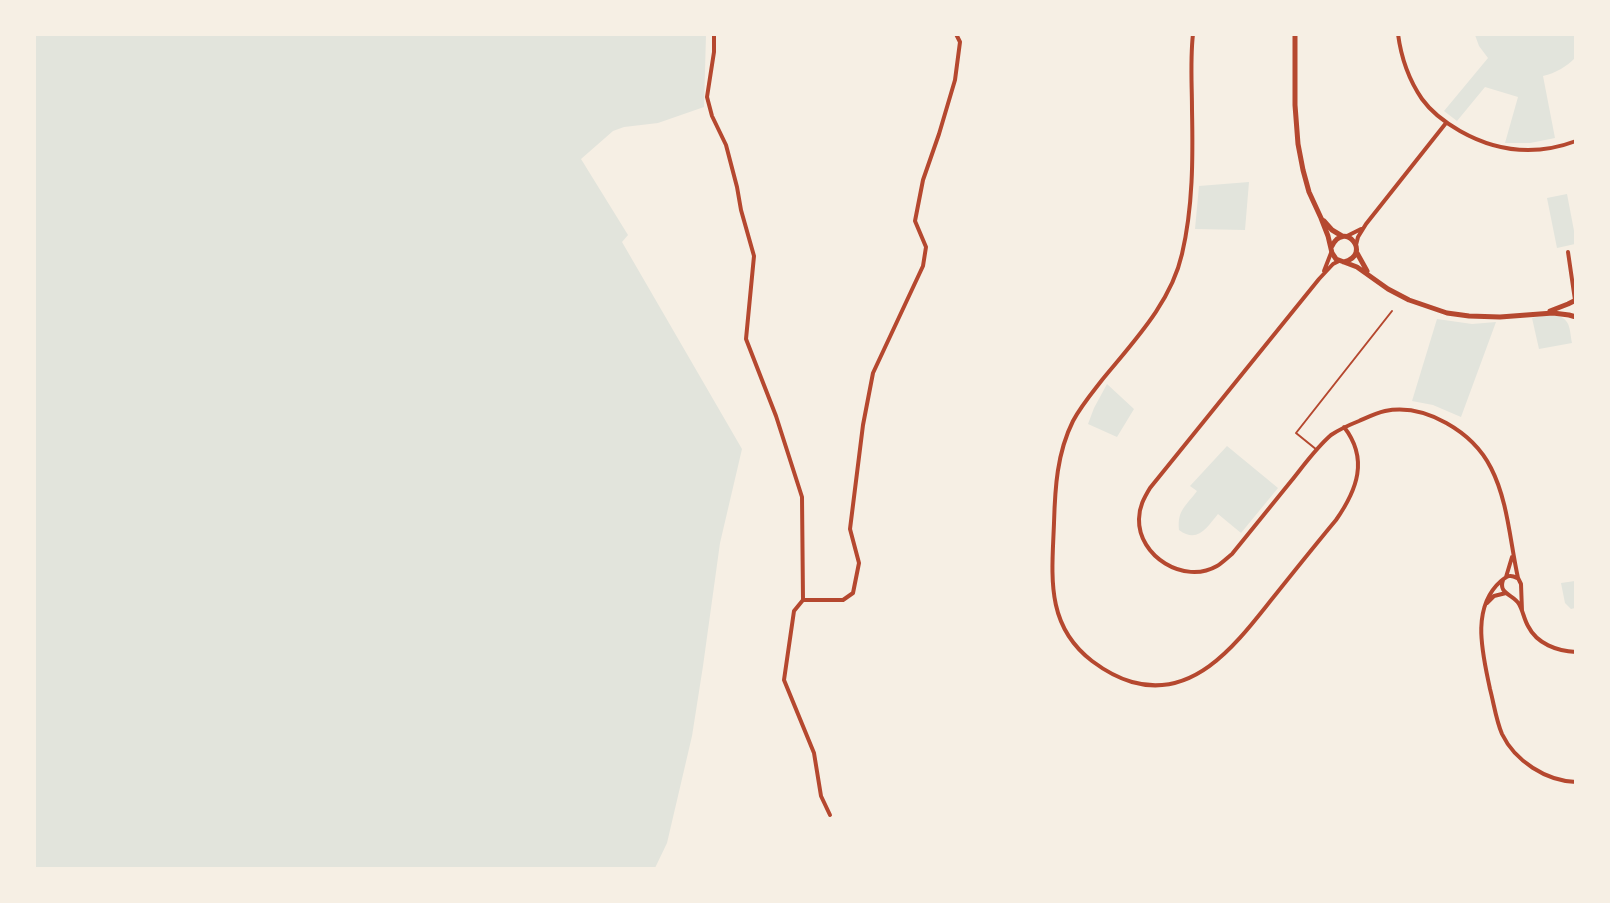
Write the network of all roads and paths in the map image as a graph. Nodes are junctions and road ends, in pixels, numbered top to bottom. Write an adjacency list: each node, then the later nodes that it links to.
1 (714, 34): 29 (street)
2 (956, 34): 29 (street)
3 (1193, 34): 22 (street)
4 (1294, 34): 8 (street)
5 (1398, 34): 6 (street)
6 (1446, 123): 7 (street); 9 (street)
7 (1575, 141)
8 (1318, 212): 10 (street); 12 (street)
9 (1366, 224): 10 (street); 11 (street)
10 (1343, 236): 11 (street); 12 (street)
11 (1357, 249): 14 (street); 15 (street)
12 (1331, 250): 14 (street); 16 (street)
13 (1568, 252): 17 (street)
14 (1342, 262): 15 (street); 16 (street)
15 (1372, 277): 20 (street)
16 (1319, 279): 23 (street)
17 (1575, 300): 18 (street)
18 (1568, 304): 20 (street); 21 (street)
19 (1392, 312): 23 (lane)
20 (1546, 312): 21 (street)
21 (1574, 317)
22 (1344, 427): 23 (street); 24 (street)
23 (1317, 450)
24 (1512, 553): 25 (street); 26 (street)
25 (1505, 578): 26 (street); 28 (street); 30 (street)
26 (1518, 578): 27 (street)
27 (1521, 587): 28 (street); 31 (street)
28 (1507, 594): 30 (street); 31 (street)
29 (803, 600): 34 (street)
30 (1485, 606): 33 (street)
31 (1522, 611): 32 (street)
32 (1575, 652)
33 (1575, 782)
34 (830, 815)

